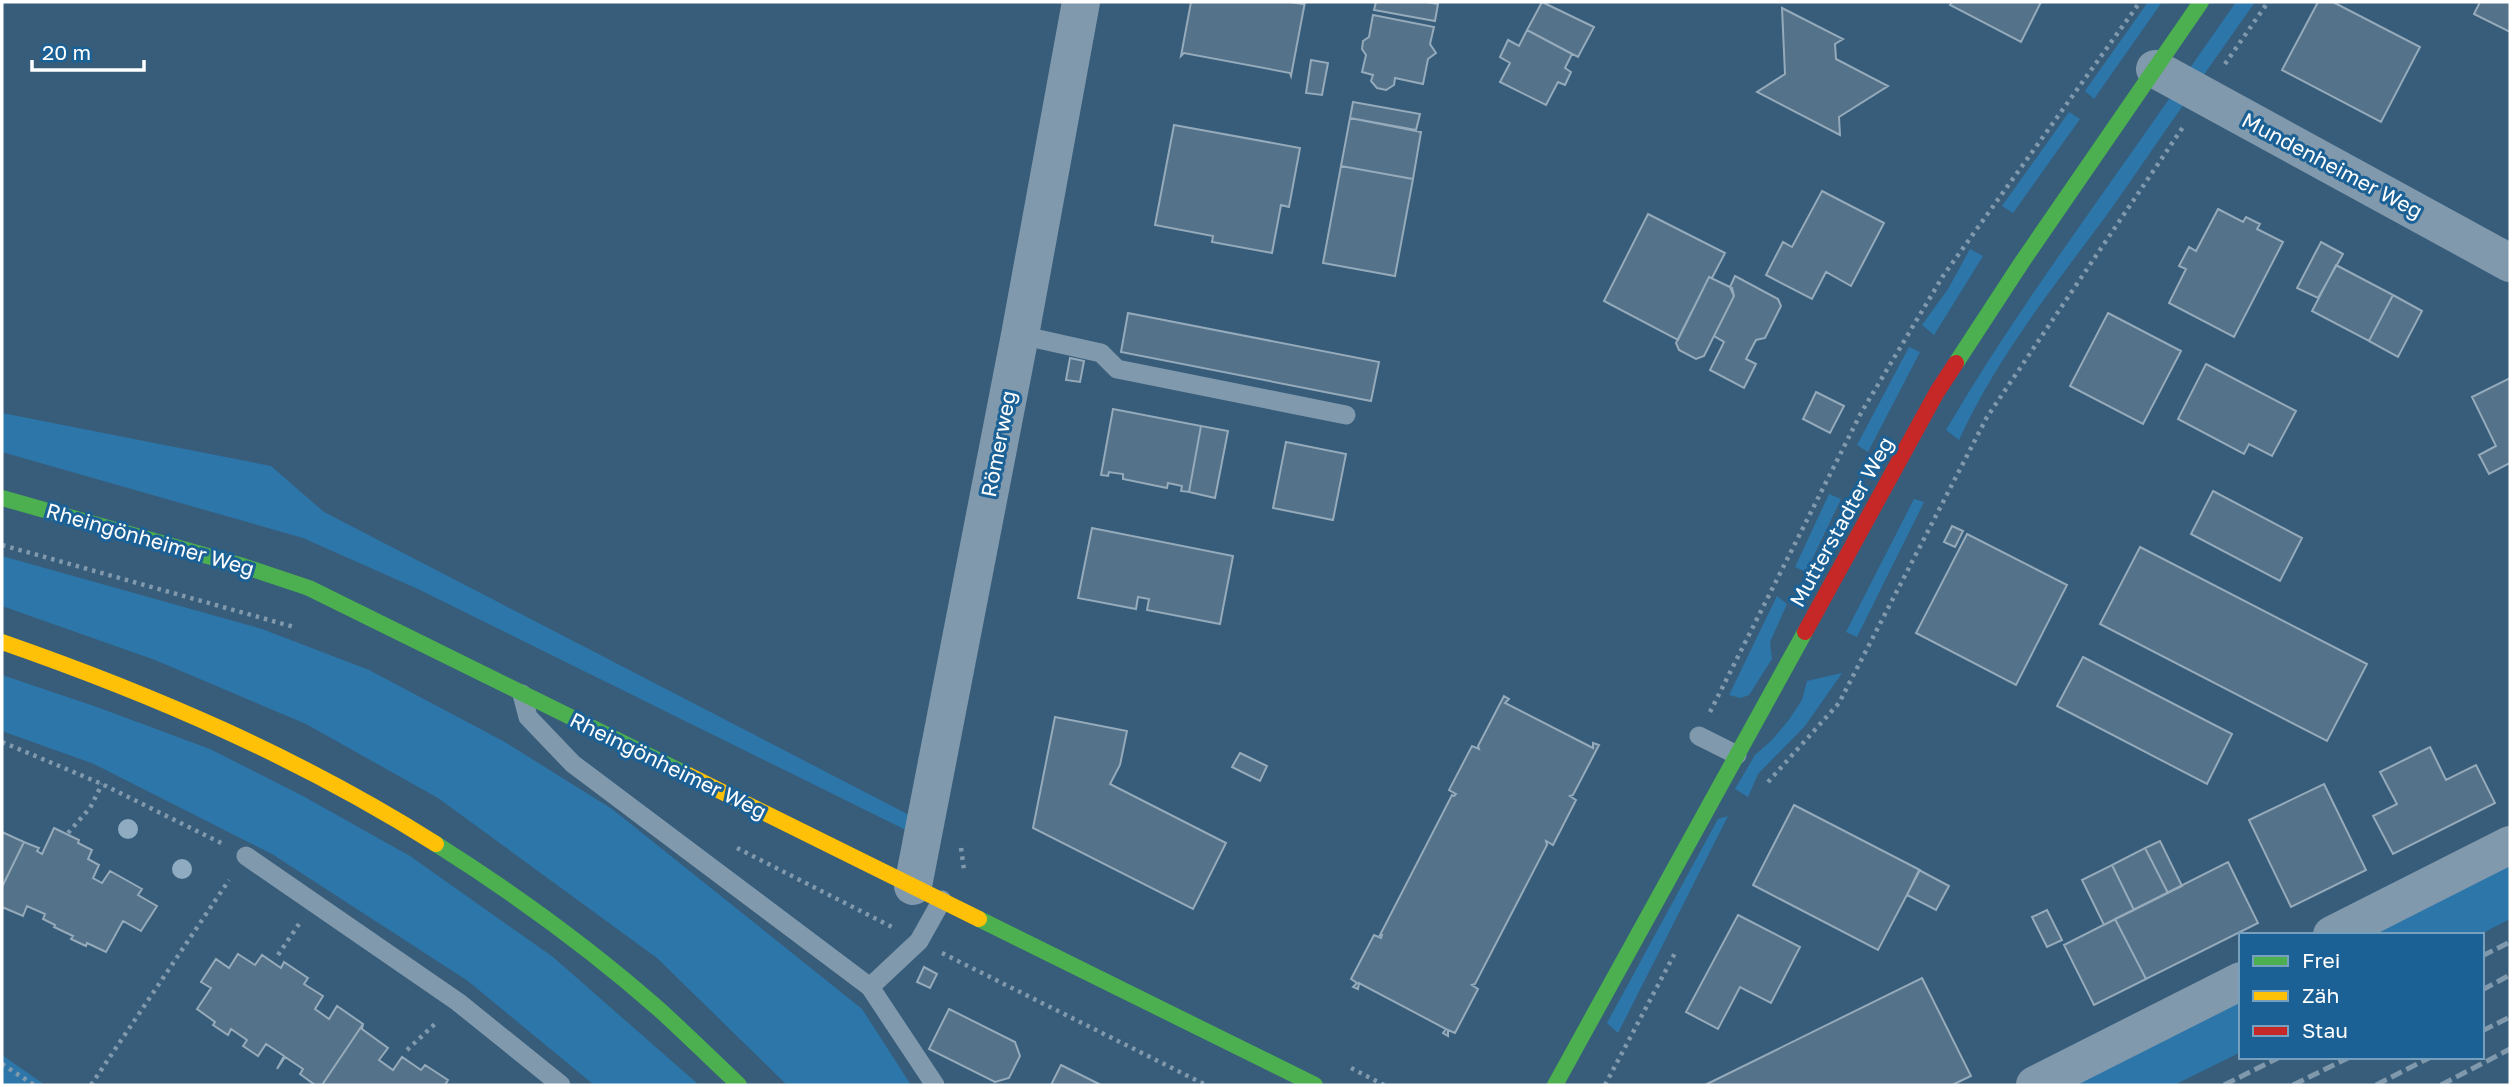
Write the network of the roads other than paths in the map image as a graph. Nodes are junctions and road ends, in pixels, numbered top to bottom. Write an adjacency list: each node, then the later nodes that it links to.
1 (1081, 2): 5 (street, Römerweg)
2 (2202, 2): 3 (street, Mutterstadter Weg)
3 (2155, 69): 4 (street, Mundenheimer Weg); 11 (street, Mutterstadter Weg)
4 (2510, 263)
5 (1020, 335): 6 (lane); 14 (street, Römerweg)
6 (1346, 415)
7 (2, 498): 9 (street, Rheingönheimer Weg)
8 (2, 642): 19 (street)
9 (522, 693): 14 (street, Rheingönheimer Weg); 17 (lane)
10 (1699, 736): 11 (lane)
11 (1737, 755): 22 (street, Mutterstadter Weg)
12 (2510, 845): 15 (street)
13 (246, 856): 18 (lane)
14 (928, 893): 17 (lane); 21 (street, Rheingönheimer Weg)
15 (2336, 933)
16 (2239, 982): 23 (street)
17 (870, 987): 20 (lane)
18 (561, 1085)
19 (739, 1085)
20 (935, 1085)
21 (1315, 1085)
22 (1555, 1085)
23 (2035, 1085)

